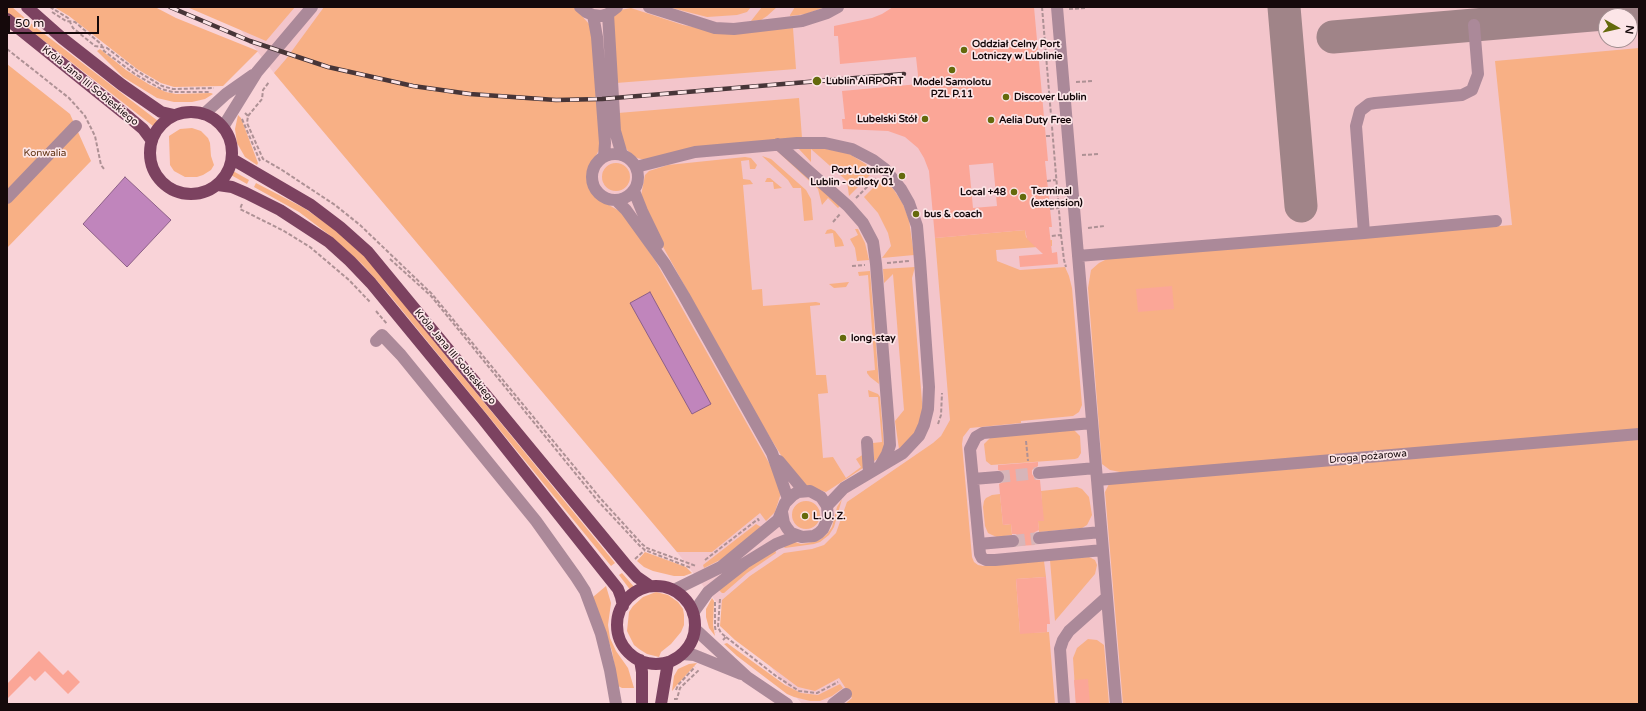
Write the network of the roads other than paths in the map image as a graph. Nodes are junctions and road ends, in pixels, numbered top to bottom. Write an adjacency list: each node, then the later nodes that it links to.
1 (27, 7): 13 (main road, Króla Jana III Sobieskiego)
2 (312, 7): 11 (street)
3 (580, 7): 8 (street)
4 (649, 7): 5 (street)
5 (838, 7)
6 (1062, 8): 28 (street)
7 (613, 11): 8 (street); 18 (street)
8 (593, 15): 19 (street)
9 (7, 19): 16 (main road, Króla Jana III Sobieskiego)
10 (1474, 25): 27 (street)
11 (258, 72): 12 (street); 15 (street)
12 (204, 114): 13 (main road); 15 (main road)
13 (174, 115): 16 (main road)
14 (76, 126): 24 (street)
15 (223, 127): 20 (main road)
16 (152, 141): 22 (main road)
17 (778, 144): 21 (street); 35 (street); 35 (street)
18 (622, 155): 19 (street); 21 (street)
19 (604, 156): 25 (street)
20 (232, 159): 22 (main road); 52 (main road, Króla Jana III Sobieskiego)
21 (636, 167): 23 (street)
22 (218, 185): 55 (main road, Króla Jana III Sobieskiego)
23 (634, 191): 25 (street); 29 (street)
24 (7, 198)
25 (616, 200): 29 (street)
26 (1496, 220): 27 (street)
27 (1364, 234): 28 (street)
28 (1078, 256): 31 (street)
29 (665, 264): 34 (street)
30 (376, 341): 63 (street)
31 (1092, 422): 36 (street); 40 (street)
32 (1639, 434): 41 (street, Droga pożarowa)
33 (867, 442): 37 (street)
34 (772, 453): 42 (street); 43 (street)
35 (880, 466): 37 (street)
36 (1096, 468): 38 (street); 41 (street)
37 (869, 473): 44 (street)
38 (1039, 473)
39 (998, 477): 40 (street)
40 (973, 479): 50 (street)
41 (1097, 480): 46 (street)
42 (804, 491): 43 (street); 44 (street)
43 (788, 499): 45 (street)
44 (827, 506): 47 (street)
45 (782, 512): 47 (street); 53 (street)
46 (1101, 532): 48 (street); 51 (street)
47 (796, 536): 56 (street)
48 (1040, 538)
49 (1013, 541): 50 (street)
50 (979, 544): 51 (street)
51 (1103, 550): 54 (street)
52 (650, 586): 53 (main road); 55 (main road)
53 (674, 590): 56 (main road)
54 (1107, 597): 68 (street); 69 (street)
55 (623, 606): 59 (main road)
56 (693, 613): 57 (main road)
57 (695, 629): 58 (main road); 61 (street)
58 (682, 654): 60 (main road); 61 (street)
59 (640, 660): 60 (main road); 64 (main road)
60 (668, 662): 65 (main road)
61 (747, 677): 66 (street)
62 (846, 694): 67 (street)
63 (616, 704)
64 (642, 704)
65 (661, 704)
66 (787, 704)
67 (833, 704)
68 (1064, 704)
69 (1116, 704)

